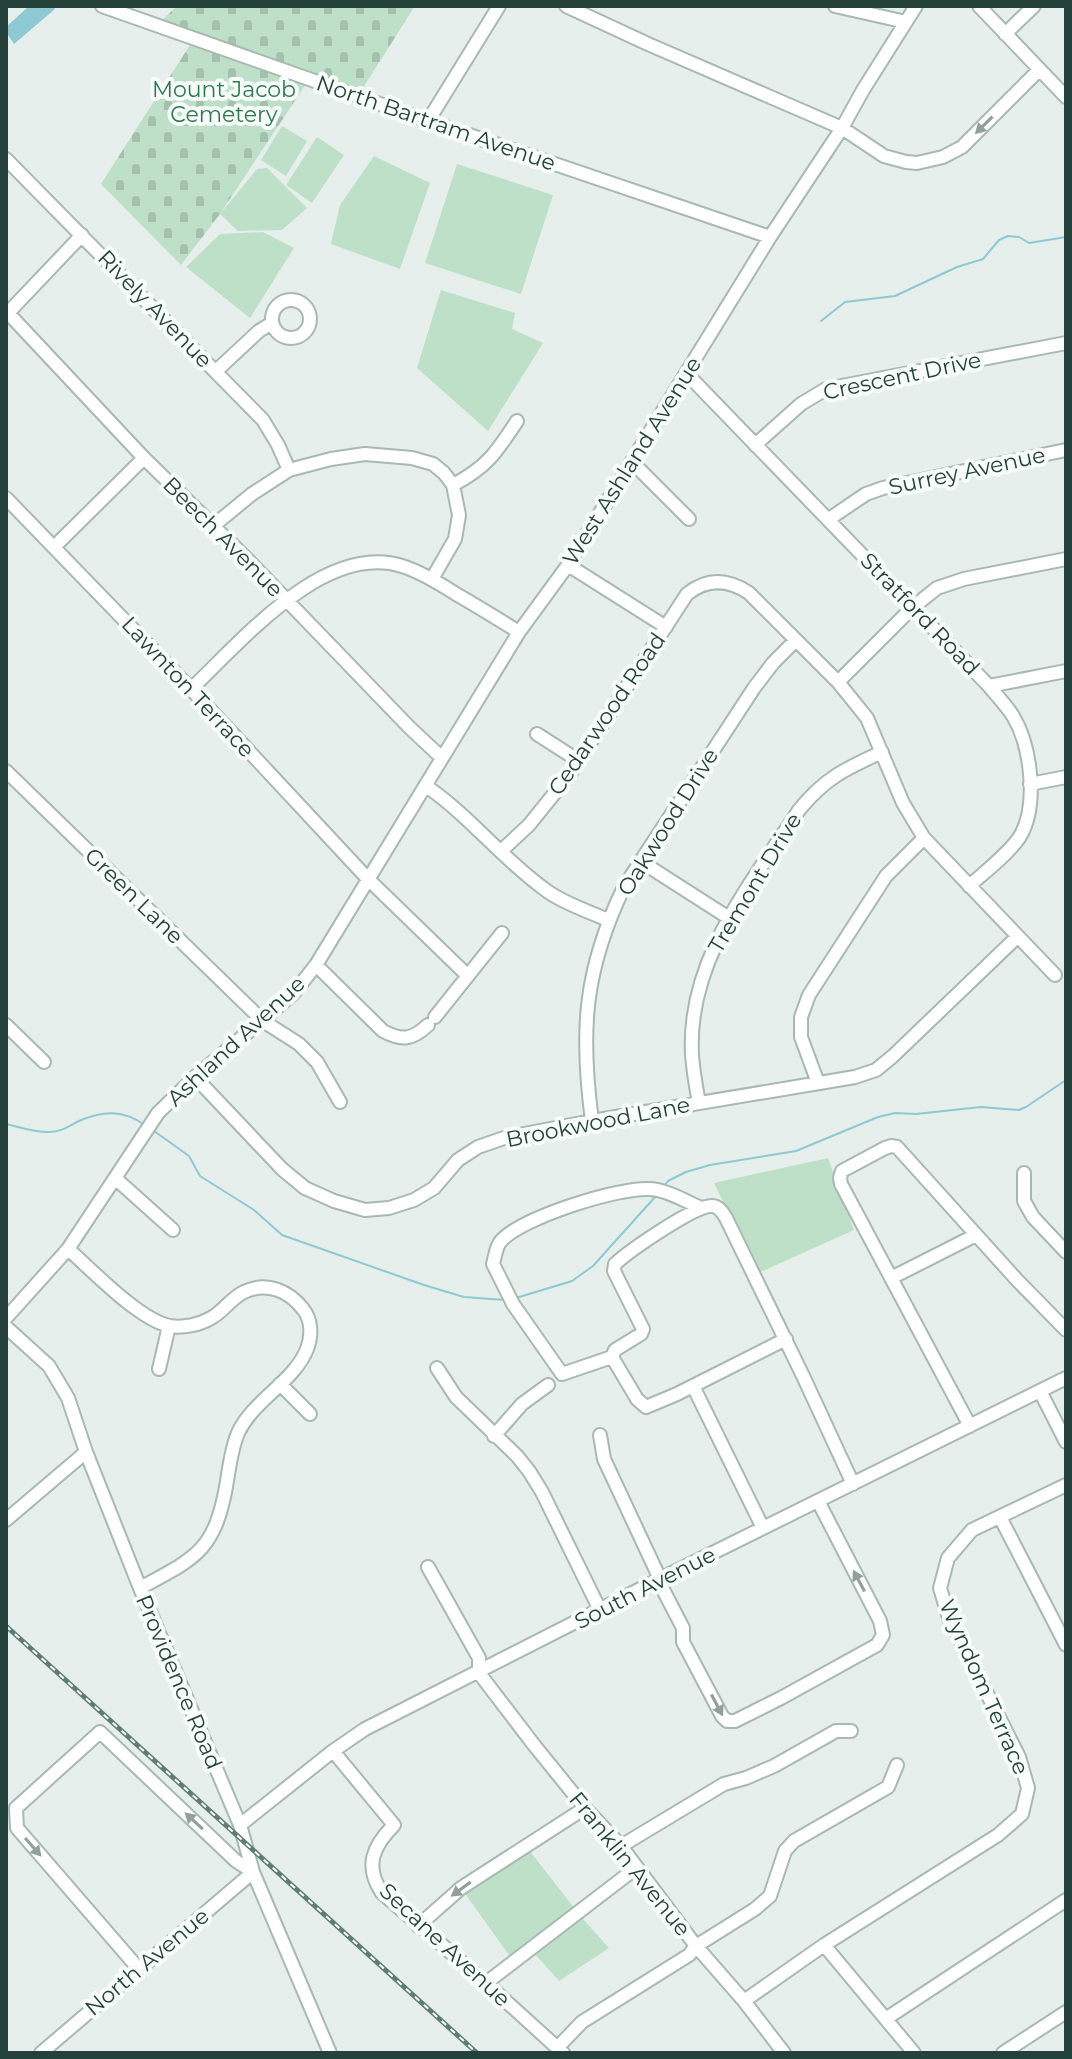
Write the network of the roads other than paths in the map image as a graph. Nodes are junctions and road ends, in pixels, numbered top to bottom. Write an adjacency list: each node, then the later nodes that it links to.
1 (102, 6): 12 (street, North Bartram Avenue)
2 (499, 6): 12 (street)
3 (566, 6): 13 (street)
4 (835, 6): 8 (street)
5 (916, 6): 8 (street, West Ashland Avenue)
6 (979, 6): 9 (street)
7 (1034, 6): 9 (street)
8 (906, 22): 13 (street, West Ashland Avenue)
9 (1005, 34): 10 (street)
10 (1039, 70): 11 (street); 13 (street, one-way to 13)
11 (1066, 97)
12 (428, 121): 16 (street, North Bartram Avenue)
13 (842, 128): 16 (street, West Ashland Avenue)
14 (6, 159): 15 (street, Rively Avenue)
15 (82, 235): 18 (street); 21 (street, Rively Avenue)
16 (770, 237): 22 (street, West Ashland Avenue)
17 (6, 295): 18 (street, Beech Avenue)
18 (10, 311): 26 (street, Beech Avenue)
19 (272, 323): 21 (street)
20 (1066, 343): 24 (street, Crescent Drive)
21 (216, 371): 28 (street, Rively Avenue)
22 (687, 374): 24 (street, Stratford Road); 27 (street, West Ashland Avenue)
23 (517, 421): 29 (street)
24 (755, 445): 32 (street, Stratford Road)
25 (1066, 450): 32 (street, Surrey Avenue)
26 (144, 458): 33 (street, Beech Avenue); 34 (street)
27 (632, 462): 31 (street); 36 (street, West Ashland Avenue)
28 (289, 470): 29 (street); 33 (street)
29 (453, 485): 37 (street)
30 (6, 498): 34 (street, Lawnton Terrace)
31 (689, 519)
32 (829, 519): 39 (street, Stratford Road)
33 (213, 526): 38 (street, Beech Avenue)
34 (54, 547): 46 (street, Lawnton Terrace)
35 (1066, 559): 39 (street)
36 (568, 565): 40 (street); 41 (street, West Ashland Avenue)
37 (432, 579): 38 (street); 41 (street)
38 (286, 599): 46 (street); 49 (street, Beech Avenue)
39 (912, 608): 44 (street); 45 (street, Stratford Road)
40 (666, 627): 42 (street, Cedarwood Road); 50 (street, Cedarwood Road)
41 (519, 632): 49 (street, West Ashland Avenue)
42 (796, 640): 44 (street); 57 (street, Oakwood Drive)
43 (1066, 671): 45 (street)
44 (838, 682): 48 (street)
45 (989, 686): 53 (street, Stratford Road)
46 (191, 689): 58 (street, Lawnton Terrace)
47 (537, 734): 50 (street)
48 (882, 752): 55 (street); 61 (street, Tremont Drive)
49 (442, 758): 54 (street, West Ashland Avenue)
50 (579, 761): 56 (street, Cedarwood Road)
51 (6, 771): 68 (street, Green Lane)
52 (1066, 777): 53 (street)
53 (1030, 784): 59 (street, Stratford Road)
54 (426, 786): 56 (street); 58 (street, West Ashland Avenue)
55 (924, 838): 59 (street); 72 (street)
56 (501, 851): 62 (street)
57 (640, 861): 61 (street); 62 (street, Oakwood Drive)
58 (368, 879): 60 (street, West Ashland Avenue); 66 (street, Lawnton Terrace)
59 (969, 886): 64 (street)
60 (346, 914): 65 (street, Ashland Avenue)
61 (729, 918): 74 (street, Tremont Drive)
62 (608, 920): 75 (street, Oakwood Drive)
63 (502, 933): 66 (street)
64 (1017, 937): 67 (street); 72 (street, Brookwood Lane)
65 (316, 965): 66 (street); 68 (street, Ashland Avenue)
66 (467, 975)
67 (1055, 975)
68 (263, 1021): 71 (street, Ashland Avenue); 73 (street, Green Lane)
69 (6, 1025): 70 (street)
70 (44, 1062)
71 (195, 1077): 75 (street, Brookwood Lane); 77 (street, Ashland Avenue)
72 (818, 1083): 74 (street, Brookwood Lane)
73 (340, 1102)
74 (699, 1103): 75 (street, Brookwood Lane)
75 (592, 1121)
76 (1024, 1173): 82 (street)
77 (115, 1178): 79 (street); 81 (street, Ashland Avenue)
78 (701, 1208): 88 (street); 89 (street); 89 (street)
79 (173, 1230)
80 (976, 1235): 83 (street); 83 (street); 87 (street)
81 (68, 1249): 84 (street, Ashland Avenue); 85 (street)
82 (1066, 1252)
83 (891, 1278): 98 (street)
84 (6, 1318)
85 (169, 1326): 91 (street); 93 (street)
86 (6, 1327): 102 (street, Providence Road)
87 (1066, 1330)
88 (786, 1339): 95 (street); 103 (street)
89 (612, 1357): 95 (street)
90 (437, 1368): 100 (street)
91 (159, 1369)
92 (1066, 1378): 96 (street, South Avenue)
93 (280, 1384): 97 (street); 111 (street)
94 (548, 1385): 100 (street)
95 (693, 1386): 108 (street)
96 (1040, 1391): 98 (street, South Avenue); 101 (street)
97 (310, 1414)
98 (970, 1426): 103 (street, South Avenue)
99 (600, 1435): 110 (street)
100 (494, 1436): 112 (street)
101 (1066, 1442)
102 (86, 1452): 106 (street); 111 (street, Providence Road)
103 (853, 1484): 105 (street, South Avenue)
104 (1066, 1485): 107 (street, Wyndom Terrace)
105 (818, 1501): 108 (street, South Avenue); 110 (street, one-way to 105)
106 (7, 1517)
107 (1000, 1517): 113 (street); 125 (street, Wyndom Terrace)
108 (763, 1528): 110 (street, South Avenue)
109 (428, 1567): 114 (street, Franklin Avenue)
110 (659, 1580): 112 (street, South Avenue)
111 (140, 1588): 119 (street, Providence Road)
112 (600, 1610): 114 (street, South Avenue)
113 (1066, 1645)
114 (479, 1673): 116 (street, South Avenue); 118 (street, Franklin Avenue)
115 (851, 1731): 120 (street)
116 (333, 1751): 119 (street, South Avenue); 124 (street, Secane Avenue)
117 (897, 1765): 126 (street)
118 (585, 1808): 120 (street, Franklin Avenue); 124 (street, one-way to 124)
119 (240, 1825): 122 (street, Providence Road)
120 (621, 1846): 121 (street, Franklin Avenue)
121 (636, 1868): 126 (street, Franklin Avenue); 128 (street)
122 (253, 1872): 127 (street, North Avenue); 127 (street, one-way to 127); 134 (street, Providence Road)
123 (1066, 1900): 131 (street)
124 (418, 1926): 128 (street, Secane Avenue)
125 (824, 1945): 129 (street, Wyndom Terrace); 131 (street)
126 (696, 1946): 129 (street, Franklin Avenue); 132 (street)
127 (138, 1968): 133 (street, North Avenue)
128 (486, 1983): 132 (street, Secane Avenue)
129 (744, 2001): 135 (street, Franklin Avenue)
130 (1066, 2012): 137 (street)
131 (887, 2018): 136 (street)
132 (560, 2050)
133 (41, 2053)
134 (330, 2053)
135 (784, 2053)
136 (914, 2053)
137 (1003, 2053)

